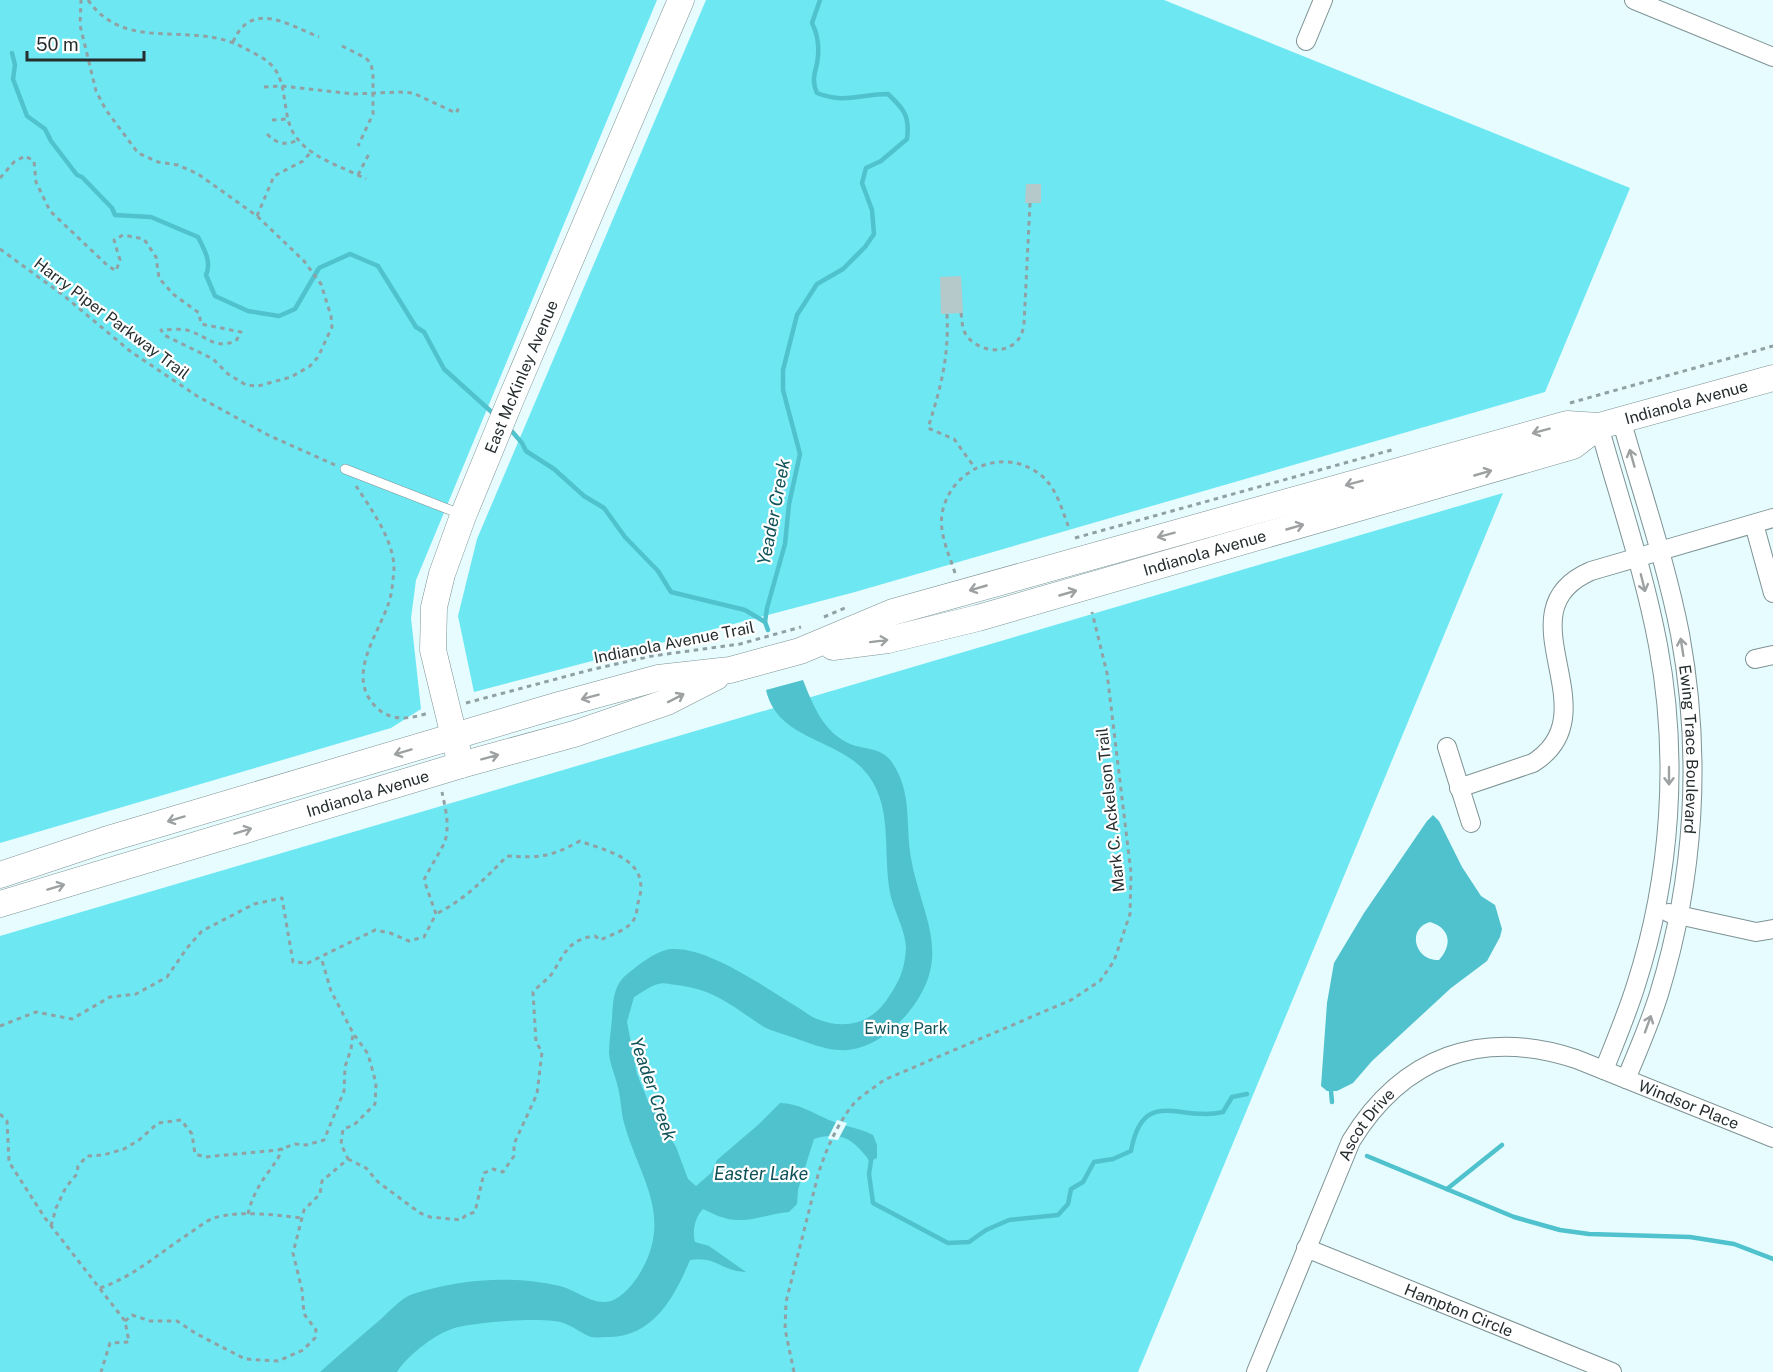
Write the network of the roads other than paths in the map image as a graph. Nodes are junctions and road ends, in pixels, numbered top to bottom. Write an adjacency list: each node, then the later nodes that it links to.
1 (681, 0): 9 (main road, East McKinley Avenue)
2 (1323, 0): 4 (street)
3 (1634, 0): 5 (street)
4 (1306, 41)
5 (1773, 57)
6 (1773, 378): 7 (main road, Indianola Avenue)
7 (1610, 423): 12 (street, Ewing Trace Boulevard, one-way to 7); 13 (street, Ewing Trace Boulevard); 17 (main road, Indianola Avenue)
8 (345, 469): 9 (lane)
9 (463, 516): 18 (main road, East McKinley Avenue)
10 (1773, 518): 11 (street)
11 (1754, 524): 12 (street); 14 (street)
12 (1659, 551): 13 (street); 26 (street, Ewing Trace Boulevard, one-way to 12)
13 (1636, 558): 21 (street); 25 (street, Ewing Trace Boulevard, one-way to 25)
14 (1773, 593)
15 (1773, 654): 16 (street)
16 (1755, 659)
17 (730, 670): 18 (main road, Indianola Avenue, one-way to 18); 20 (main road, Indianola Avenue, one-way to 17)
18 (453, 737): 20 (main road, East McKinley Avenue); 23 (main road, Indianola Avenue, one-way to 23)
19 (1447, 747): 21 (street)
20 (460, 765): 24 (main road, Indianola Avenue, one-way to 20)
21 (1460, 788): 22 (street)
22 (1471, 823)
23 (0, 875)
24 (0, 904)
25 (1656, 910): 26 (street); 28 (street, Ewing Trace Boulevard)
26 (1679, 915): 27 (street); 29 (street, Ewing Trace Boulevard, one-way to 26)
27 (1773, 929)
28 (1604, 1070): 29 (street, Windsor Place); 31 (street, Ascot Drive)
29 (1626, 1079): 30 (street, Windsor Place)
30 (1773, 1138)
31 (1306, 1248): 32 (street, Ascot Drive); 33 (street, Hampton Circle)
32 (1256, 1372)
33 (1612, 1372)

